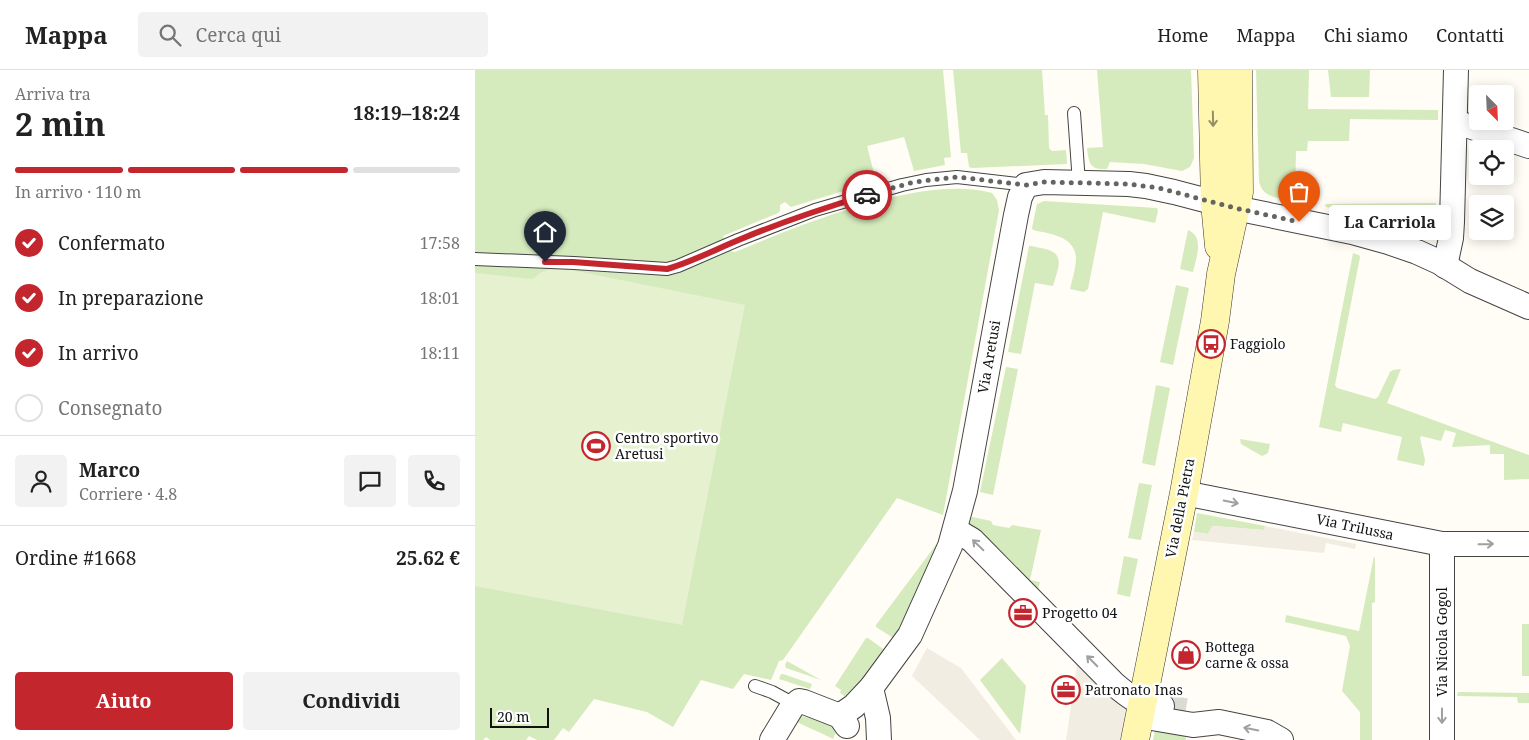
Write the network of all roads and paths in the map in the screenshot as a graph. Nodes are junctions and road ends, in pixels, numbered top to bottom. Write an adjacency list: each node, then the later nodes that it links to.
1 (1212, 70): 9 (main road, Via della Pietra, one-way to 9)
2 (1238, 70): 9 (main road, Via della Pietra)
3 (1456, 70): 5 (street)
4 (1074, 113): 7 (lane)
5 (1455, 123): 6 (street); 11 (street)
6 (1529, 146)
7 (1079, 183): 8 (street); 9 (street)
8 (1026, 185): 10 (lane); 14 (street, Via Aretusi)
9 (1225, 206): 11 (street); 13 (main road, Via della Pietra)
10 (475, 259)
11 (1445, 266): 12 (street)
12 (1529, 307)
13 (1184, 492): 15 (street, Via Trilussa, one-way to 15); 21 (main road, Via della Pietra)
14 (955, 530): 18 (street, Via Aretusi); 21 (street, one-way to 14)
15 (1442, 544): 16 (street, Via Trilussa, one-way to 16); 27 (street, Via Nicola Gogol, one-way to 27)
16 (1529, 544)
17 (755, 686): 19 (lane)
18 (871, 688): 22 (street, Via Aretusi); 25 (street)
19 (794, 704): 22 (street); 24 (street)
20 (1195, 712): 23 (street)
21 (1145, 716): 23 (street)
22 (845, 722)
23 (1219, 722): 26 (street, one-way to 23)
24 (772, 740)
25 (879, 740)
26 (1281, 740)
27 (1442, 740)

